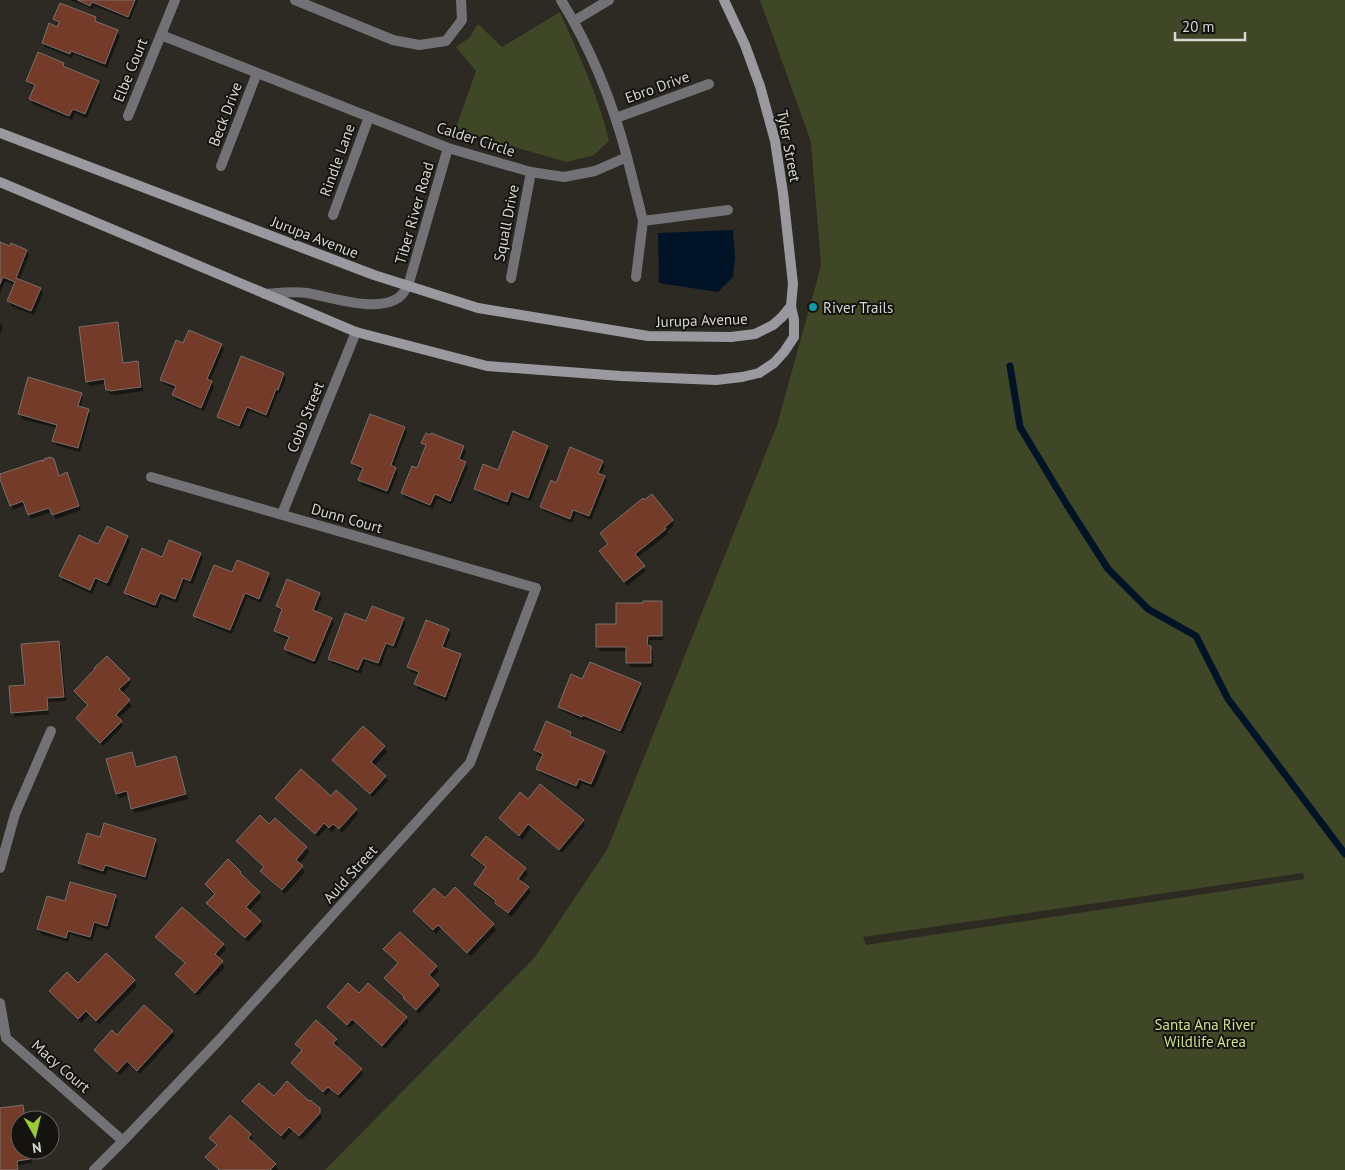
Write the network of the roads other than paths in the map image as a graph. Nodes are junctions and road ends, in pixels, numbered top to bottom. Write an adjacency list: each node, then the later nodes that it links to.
1 (175, 0): 8 (street, Elbe Court)
2 (295, 0): 3 (street)
3 (461, 0)
4 (561, 0): 7 (street)
5 (609, 0): 7 (street)
6 (724, 0): 27 (main road, Tyler Street)
7 (574, 20): 13 (street)
8 (161, 35): 9 (street, Calder Circle); 11 (street, Elbe Court)
9 (257, 73): 12 (street, Calder Circle); 17 (street, Beck Drive)
10 (709, 84): 13 (street, Ebro Drive)
11 (128, 116)
12 (369, 117): 15 (street, Calder Circle); 21 (street, Rindle Lane)
13 (616, 118): 16 (street)
14 (0, 133): 25 (main road, Jurupa Avenue)
15 (448, 148): 18 (street, Calder Circle); 25 (street, Tiber River Road)
16 (627, 156): 18 (street, Calder Circle); 22 (street)
17 (221, 166)
18 (531, 172): 24 (street, Squall Drive)
19 (0, 182): 26 (main road)
20 (728, 210): 22 (street)
21 (333, 215)
22 (644, 221): 23 (street)
23 (636, 277)
24 (511, 278)
25 (408, 286): 26 (street); 27 (main road, Jurupa Avenue)
26 (265, 294): 28 (main road)
27 (792, 306): 28 (main road)
28 (356, 332): 30 (street, Cobb Street)
29 (151, 477): 30 (street, Dunn Court)
30 (282, 514): 31 (street, Dunn Court)
31 (536, 588): 35 (street, Auld Street)
32 (51, 731): 33 (street)
33 (0, 868)
34 (0, 1003): 35 (street, Macy Court)
35 (124, 1141): 36 (street, Auld Street)
36 (94, 1170)

